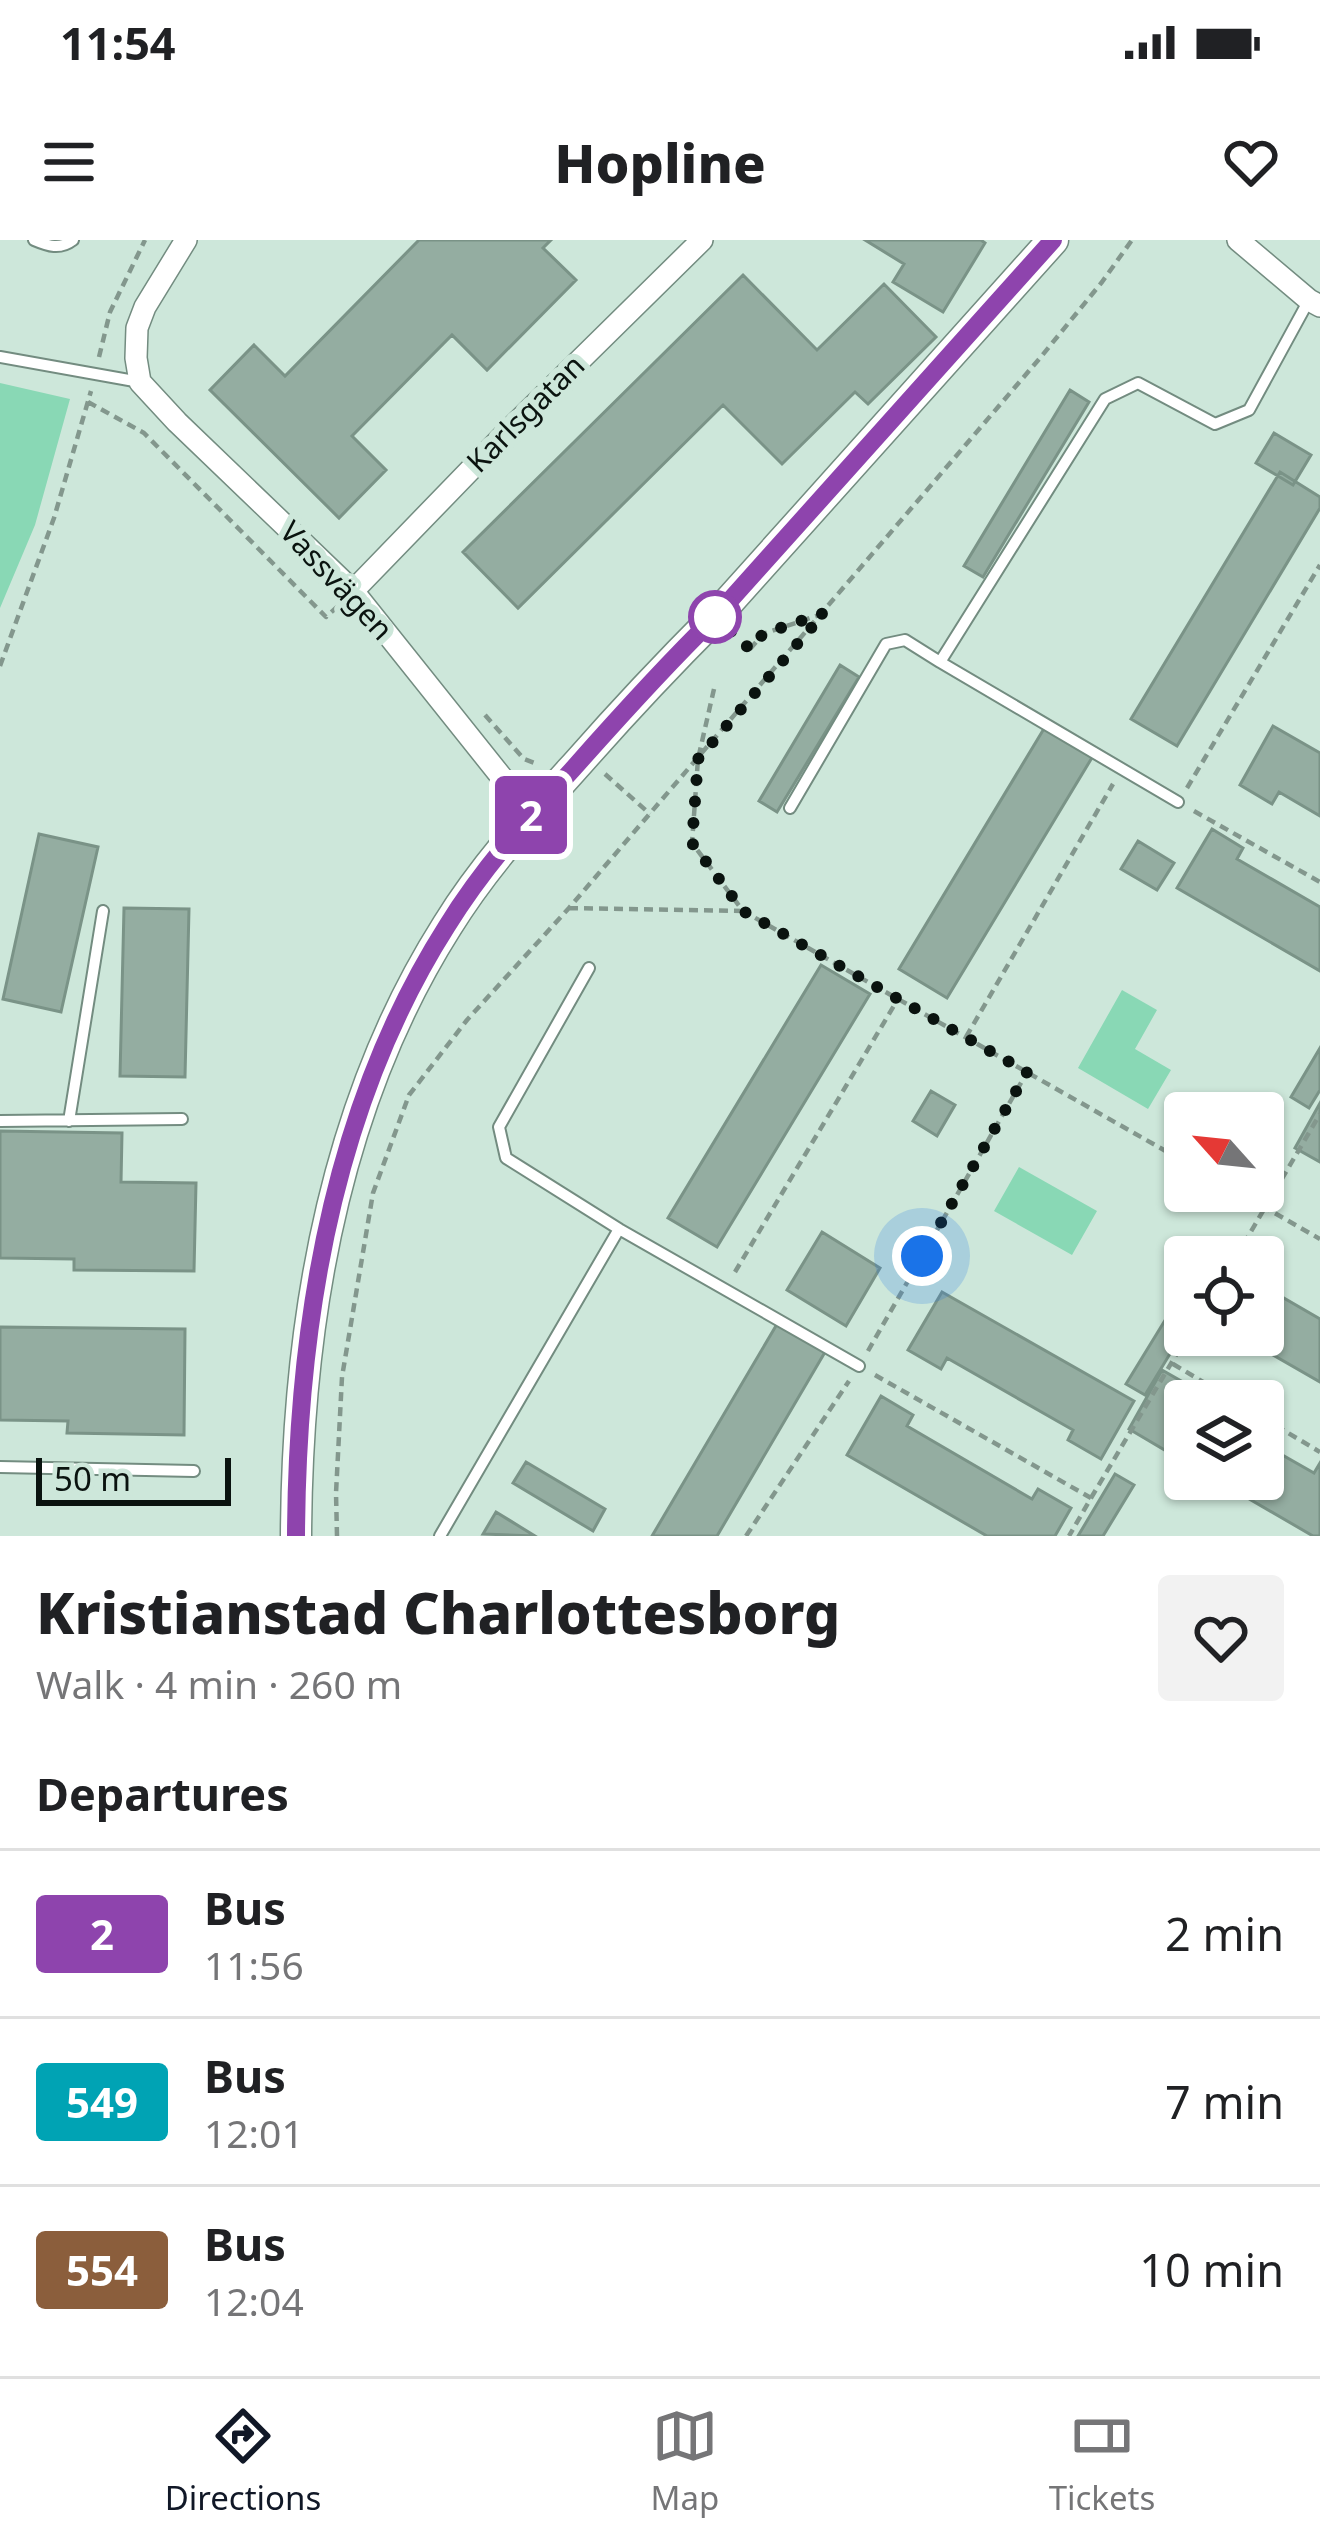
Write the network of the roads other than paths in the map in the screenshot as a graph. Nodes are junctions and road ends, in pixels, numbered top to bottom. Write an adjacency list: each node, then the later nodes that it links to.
1 (34, 240): 2 (lane)
2 (73, 240)
3 (186, 240): 9 (street)
4 (702, 240): 10 (street, Karlsgatan)
5 (1053, 240): 14 (main road)
6 (1238, 240): 7 (street)
7 (1314, 303): 11 (lane)
8 (0, 357): 9 (lane)
9 (140, 382): 10 (street, Vassvägen)
10 (353, 591): 14 (street, Vassvägen)
11 (940, 662): 12 (lane); 13 (lane)
12 (1178, 802)
13 (790, 808)
14 (531, 814): 24 (main road)
15 (103, 911): 18 (lane)
16 (589, 968): 20 (lane)
17 (182, 1119): 18 (lane)
18 (70, 1120): 19 (lane)
19 (0, 1121)
20 (619, 1229): 21 (lane); 25 (lane)
21 (859, 1366)
22 (0, 1467): 23 (lane)
23 (194, 1472)
24 (296, 1536)
25 (440, 1536)

